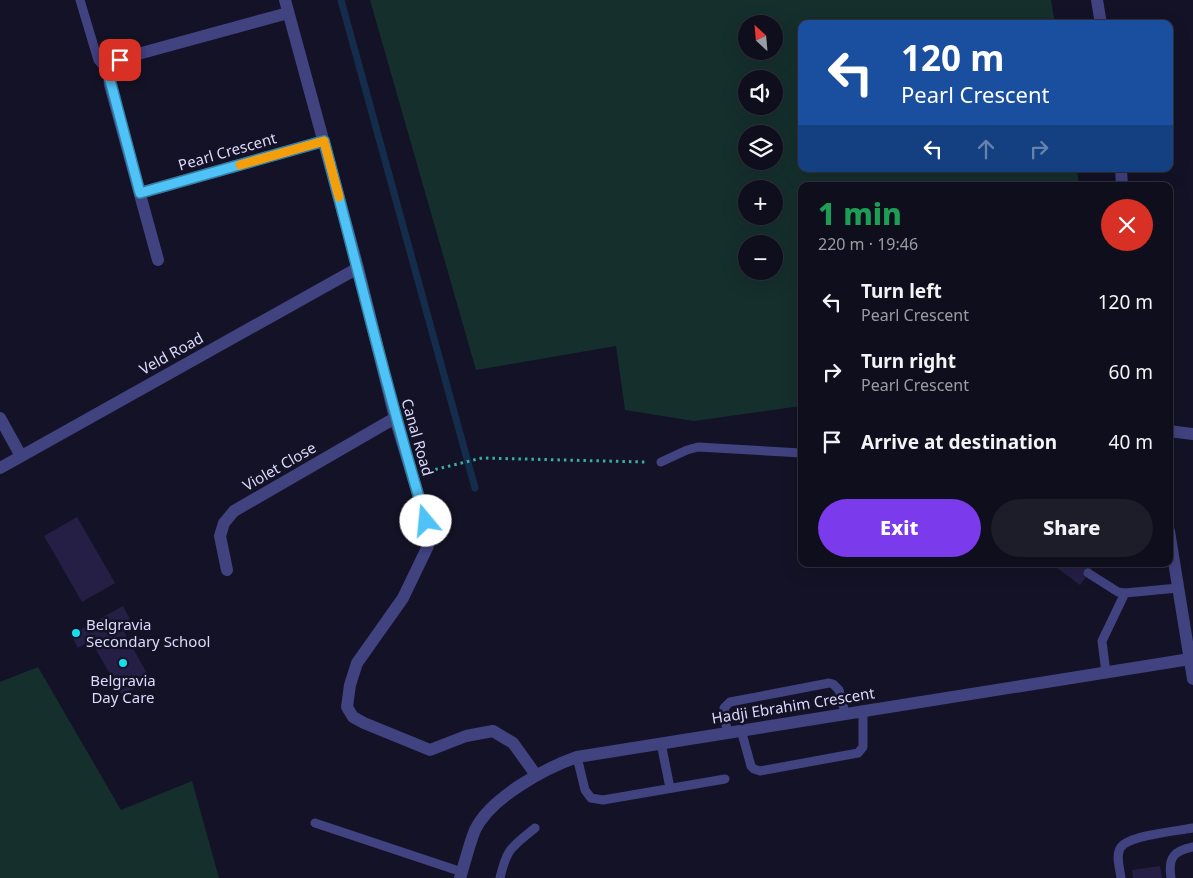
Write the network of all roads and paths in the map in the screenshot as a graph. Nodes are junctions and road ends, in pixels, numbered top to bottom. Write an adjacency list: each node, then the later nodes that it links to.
1 (80, 0): 6 (lane)
2 (284, 0): 4 (street, Canal Road)
3 (1097, 0): 5 (street)
4 (288, 13): 6 (street); 7 (street, Canal Road)
5 (1100, 20)
6 (110, 74): 8 (street)
7 (324, 141): 8 (street, Pearl Crescent); 10 (street, Canal Road)
8 (140, 193): 9 (street)
9 (158, 260)
10 (358, 268): 12 (street, Canal Road); 16 (street, Veld Road)
11 (0, 418): 16 (street)
12 (395, 418): 21 (street, Violet Close); 34 (street, Canal Road)
13 (1173, 432): 14 (street)
14 (1193, 434)
15 (798, 453): 17 (lane)
16 (21, 456): 19 (street, Veld Road)
17 (662, 462): 18 (path)
18 (449, 466)
19 (0, 468)
20 (1173, 556): 23 (street)
21 (227, 570)
22 (1088, 572): 24 (lane)
23 (1178, 588): 24 (lane); 25 (street)
24 (1125, 593): 26 (lane)
25 (1190, 659): 26 (street, Hadji Ebrahim Crescent); 27 (street)
26 (1106, 673): 28 (street, Hadji Ebrahim Crescent)
27 (1193, 680)
28 (863, 710): 29 (street, Hadji Ebrahim Crescent); 30 (lane)
29 (846, 713): 30 (street, Hadji Ebrahim Crescent); 31 (lane)
30 (741, 730): 31 (street, Hadji Ebrahim Crescent)
31 (727, 732): 32 (street, Hadji Ebrahim Crescent)
32 (661, 743): 33 (street, Hadji Ebrahim Crescent); 36 (lane)
33 (577, 757): 34 (street, Hadji Ebrahim Crescent); 36 (lane)
34 (536, 775): 41 (street, Hadji Ebrahim Crescent)
35 (725, 779): 36 (lane)
36 (670, 788)
37 (315, 823): 41 (lane)
38 (535, 828): 42 (lane)
39 (1193, 828): 43 (lane)
40 (1193, 847): 44 (lane)
41 (461, 875)
42 (500, 878)
43 (1121, 878)
44 (1171, 878)

